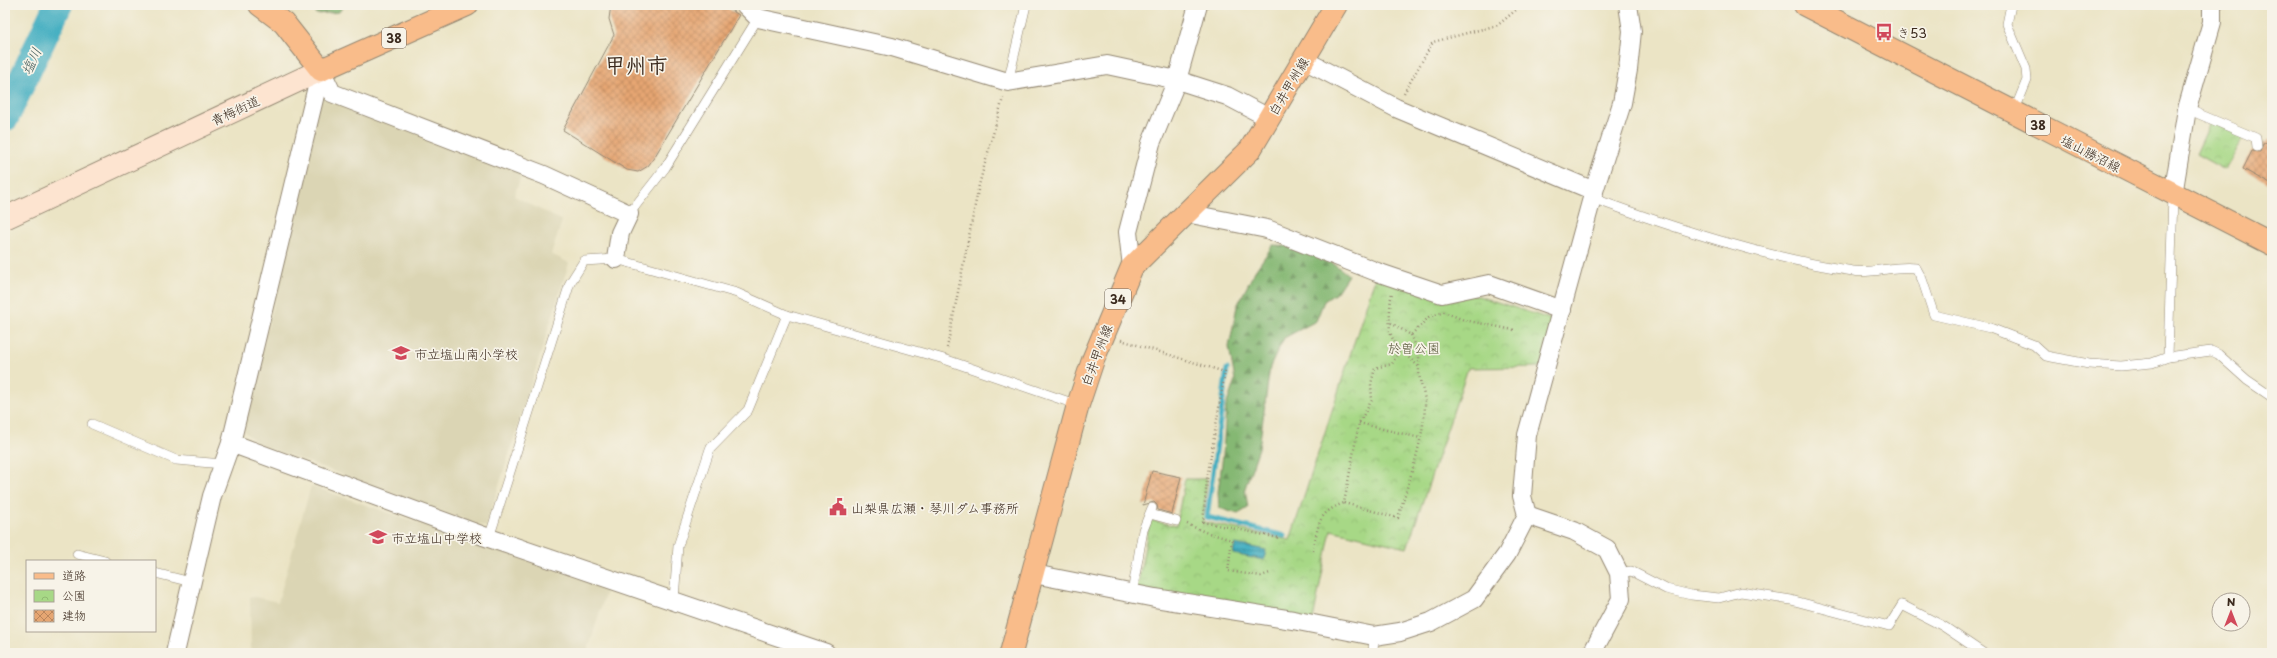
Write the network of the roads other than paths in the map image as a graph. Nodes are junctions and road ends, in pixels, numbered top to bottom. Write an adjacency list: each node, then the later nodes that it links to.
1 (260, 5): 13 (main road)
2 (467, 5): 13 (main road, 青梅街道 / 38)
3 (745, 5): 11 (street)
4 (1026, 5): 15 (lane)
5 (1198, 5): 14 (street)
6 (1336, 5): 12 (main road, 白井甲州線 / 34)
7 (1628, 5): 20 (street)
8 (1805, 5): 17 (main road, 塩山勝沼線 / 38)
9 (2011, 5): 17 (lane)
10 (2212, 5): 16 (street)
11 (758, 18): 15 (street); 23 (lane)
12 (1304, 60): 18 (main road, 白井甲州線 / 34); 20 (street)
13 (321, 70): 23 (street); 24 (main road, 青梅街道); 34 (street)
14 (1177, 80): 15 (street); 18 (street); 27 (street)
15 (1008, 82)
16 (2187, 109): 19 (lane); 21 (street)
17 (2014, 113): 21 (main road, 塩山勝沼線 / 38)
18 (1269, 118): 22 (main road, 白井甲州線 / 34)
19 (2256, 147)
20 (1593, 194): 28 (street); 30 (lane)
21 (2173, 195): 25 (main road, 塩山勝沼線 / 38); 30 (lane)
22 (1186, 213): 27 (main road, 白井甲州線 / 34); 28 (street)
23 (628, 214): 26 (street)
24 (5, 218)
25 (2272, 244)
26 (616, 259): 29 (lane); 38 (lane)
27 (1132, 268): 32 (main road, 白井甲州線 / 34)
28 (1562, 310): 36 (street)
29 (787, 316): 32 (lane); 46 (lane)
30 (2168, 357): 31 (lane)
31 (2272, 397)
32 (1078, 405): 43 (main road, 白井甲州線 / 34)
33 (92, 424): 35 (lane)
34 (231, 443): 35 (street); 38 (street)
35 (223, 464): 44 (street)
36 (1527, 515): 42 (street); 47 (street)
37 (1176, 521): 45 (lane)
38 (489, 538): 46 (street)
39 (77, 554): 40 (lane)
40 (101, 560)
41 (156, 573): 44 (lane)
42 (1619, 573): 51 (street); 52 (lane)
43 (1034, 574): 45 (street); 50 (main road, 白井甲州線 / 34)
44 (191, 582): 48 (street)
45 (1132, 593): 47 (street)
46 (674, 599): 49 (street)
47 (1373, 644)
48 (174, 653)
49 (826, 653)
50 (1011, 653)
51 (1592, 653)
52 (1983, 653)

